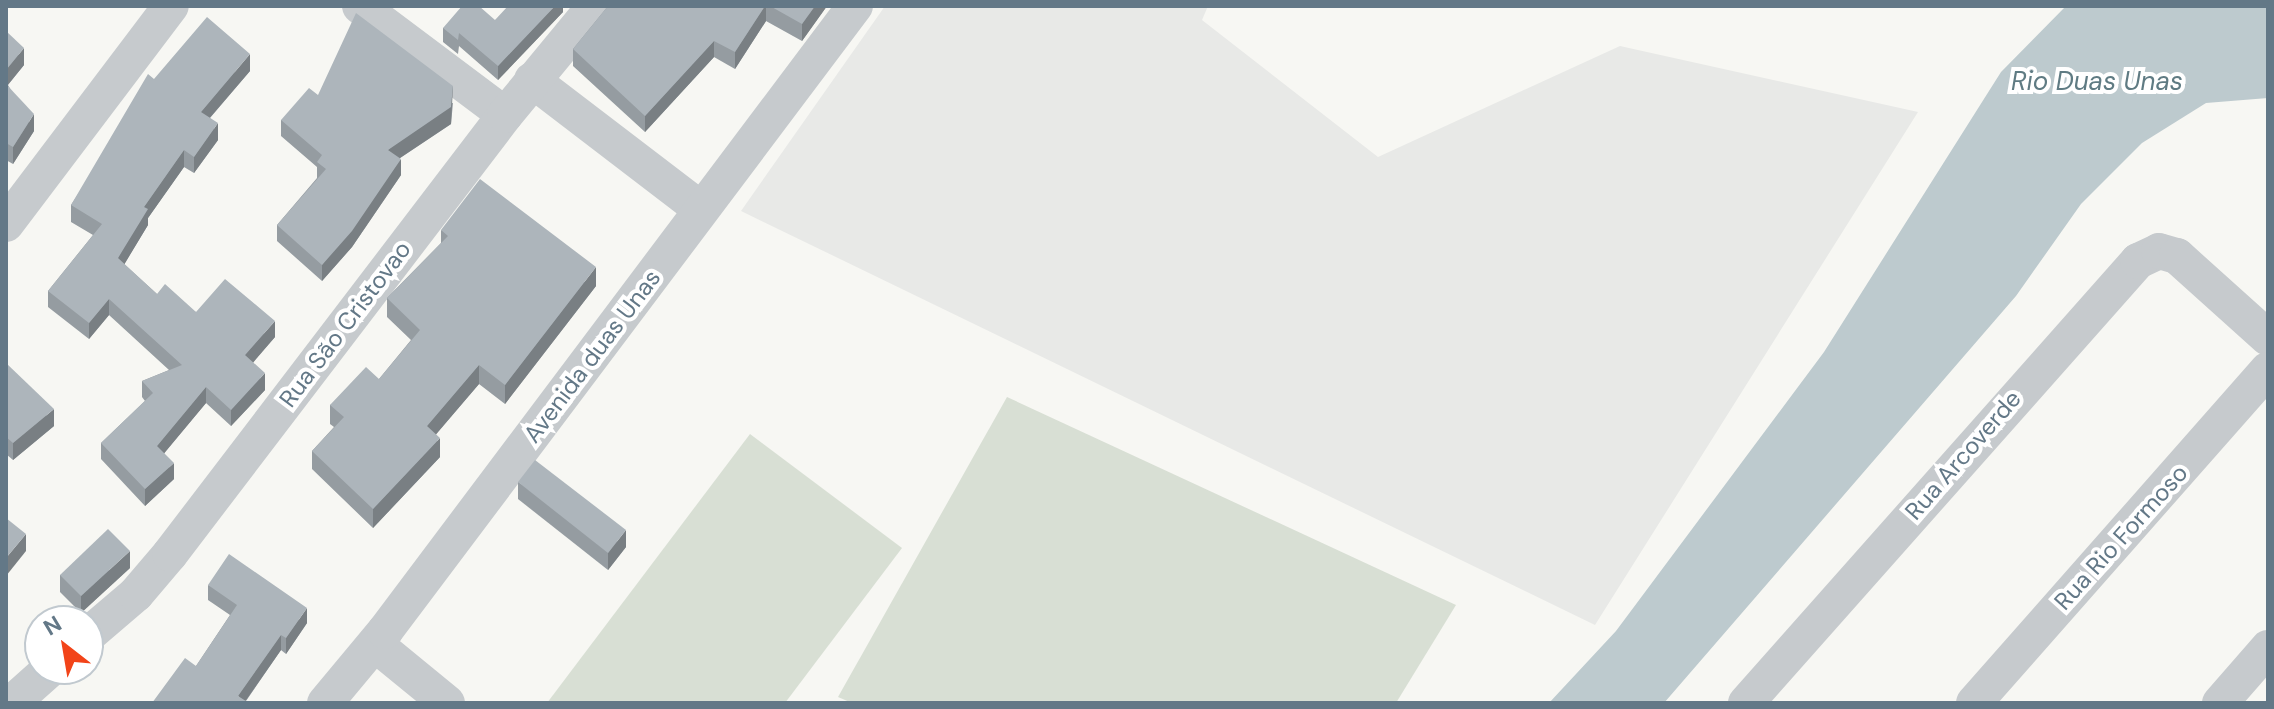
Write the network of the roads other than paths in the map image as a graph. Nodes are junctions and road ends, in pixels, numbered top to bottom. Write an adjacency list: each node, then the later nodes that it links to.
1 (171, 6): 8 (street)
2 (360, 6): 6 (street)
3 (595, 6): 5 (street, Rua São Cristovao)
4 (855, 6): 7 (street, Avenida duas Unas)
5 (532, 80): 6 (street, Rua São Cristovao); 7 (street)
6 (505, 115): 11 (street, Rua São Cristovao)
7 (701, 209): 12 (street, Avenida duas Unas)
8 (6, 224)
9 (2268, 338): 18 (street, Rua Arcoverde)
10 (2268, 370): 19 (street, Rua Rio Formoso)
11 (104, 621)
12 (375, 644): 16 (street, Avenida duas Unas); 17 (street)
13 (2268, 648): 20 (street)
14 (32, 685): 15 (street)
15 (12, 703)
16 (325, 703)
17 (447, 703)
18 (1746, 703)
19 (1974, 703)
20 (2220, 703)

